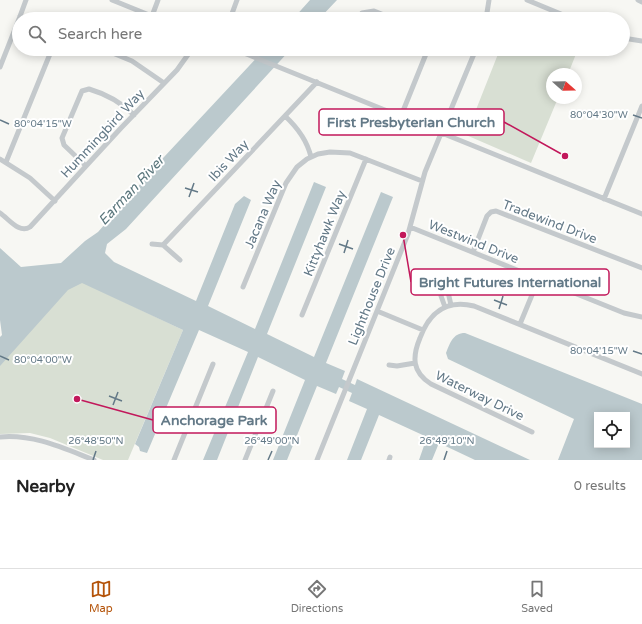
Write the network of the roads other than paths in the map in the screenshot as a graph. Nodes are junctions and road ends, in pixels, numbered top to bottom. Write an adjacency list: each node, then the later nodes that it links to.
1 (26, 0): 9 (street)
2 (112, 0): 10 (street)
3 (158, 0): 11 (street)
4 (237, 0): 12 (street)
5 (489, 0): 13 (street)
6 (528, 0): 14 (street)
7 (638, 0): 8 (street)
8 (642, 2)
9 (22, 12)
10 (142, 12)
11 (154, 12)
12 (233, 12)
13 (487, 12)
14 (556, 12)
15 (12, 37): 24 (street)
16 (630, 39): 17 (street)
17 (642, 41)
18 (49, 56): 35 (street)
19 (120, 56): 26 (street)
20 (187, 56): 26 (street, Hummingbird Way)
21 (252, 56): 25 (street)
22 (425, 56): 30 (street)
23 (473, 56): 31 (street, Lighthouse Drive)
24 (0, 66)
25 (316, 82): 29 (street, Ibis Way); 30 (street)
26 (164, 83): 28 (street, Hummingbird Way)
27 (642, 106): 38 (street)
28 (134, 115): 36 (street, Hummingbird Way); 36 (street)
29 (285, 116): 32 (street); 44 (street, Ibis Way)
30 (400, 116): 31 (street)
31 (441, 133): 37 (street, Lighthouse Drive); 38 (street)
32 (312, 157): 34 (street); 49 (street, Jacana Way)
33 (0, 159): 35 (street)
34 (366, 159): 37 (street); 53 (street, Kittyhawk Way)
35 (6, 162): 39 (street)
36 (86, 166): 39 (street, Hummingbird Way)
37 (422, 181): 42 (street, Lighthouse Drive)
38 (604, 199): 41 (street)
39 (55, 201): 40 (street, Hummingbird Way)
40 (0, 213)
41 (642, 214)
42 (410, 227): 45 (street, Westwind Drive); 52 (street, Lighthouse Drive)
43 (152, 244): 44 (street)
44 (163, 245): 46 (street)
45 (472, 252): 47 (street, Tradewind Drive); 48 (street, Westwind Drive)
46 (180, 260)
47 (642, 268)
48 (538, 278): 54 (street, Westwind Drive); 55 (street)
49 (243, 287)
50 (451, 305): 51 (street); 51 (street); 55 (street)
51 (445, 307): 56 (street)
52 (377, 311): 56 (street); 68 (street, Lighthouse Drive)
53 (302, 315)
54 (642, 317)
55 (520, 324): 60 (street)
56 (423, 330): 57 (street)
57 (415, 363): 59 (street); 62 (street, Waterway Drive)
58 (213, 364): 66 (street)
59 (389, 365)
60 (642, 374)
61 (273, 391): 67 (street)
62 (532, 432)
63 (0, 437): 64 (street)
64 (83, 458): 65 (street)
65 (94, 460)
66 (174, 460)
67 (244, 460)
68 (317, 460)

